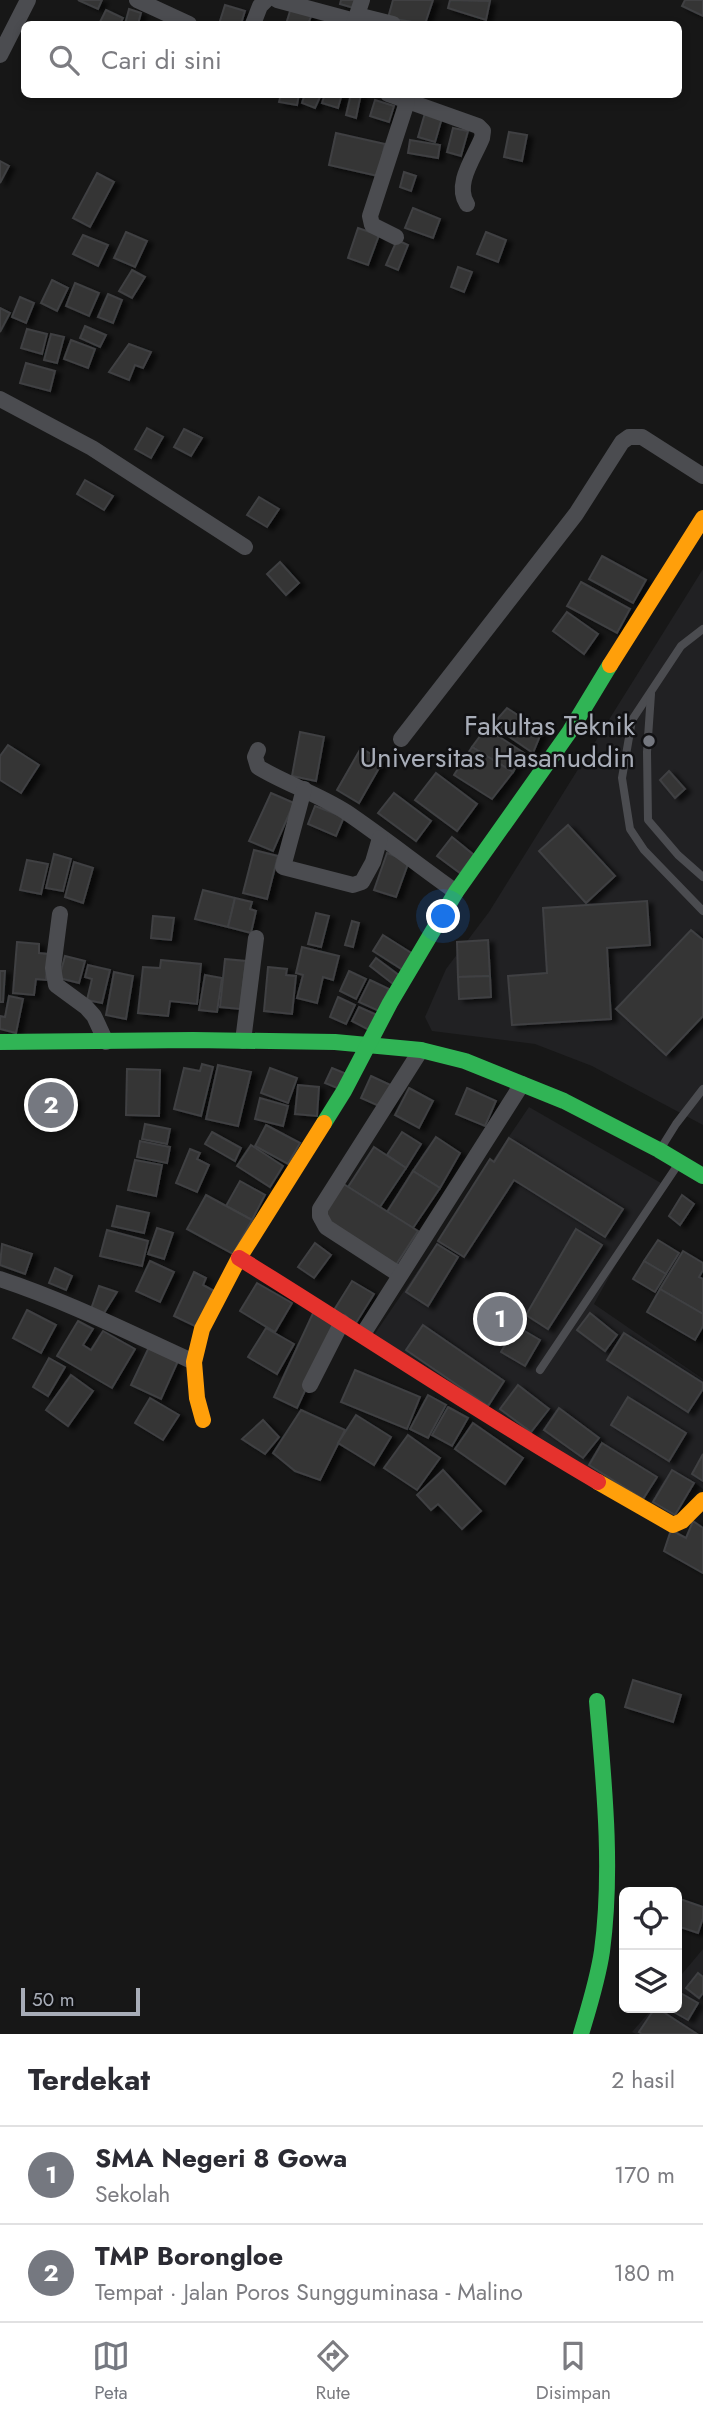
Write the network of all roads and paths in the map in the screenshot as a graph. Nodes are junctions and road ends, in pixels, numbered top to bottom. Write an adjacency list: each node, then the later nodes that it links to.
1 (28, 0): 9 (street)
2 (137, 0): 6 (street)
3 (266, 0): 7 (street)
4 (277, 0): 5 (street)
5 (357, 15): 8 (street)
6 (182, 21)
7 (254, 21)
8 (381, 21)
9 (0, 55)
10 (398, 98): 11 (street)
11 (407, 102): 12 (street); 13 (street)
12 (467, 204)
13 (396, 237)
14 (0, 398): 17 (street)
15 (703, 476): 20 (street)
16 (703, 518): 25 (street)
17 (245, 547)
18 (703, 629): 19 (lane)
19 (651, 694): 24 (lane); 26 (lane)
20 (401, 738)
21 (258, 750): 22 (street)
22 (304, 789): 23 (street); 23 (street)
23 (380, 838): 25 (street)
24 (703, 877)
25 (456, 892): 32 (street)
26 (703, 911)
27 (60, 914): 31 (street)
28 (256, 937): 29 (street)
29 (243, 1041): 31 (street); 32 (street)
30 (0, 1042): 31 (street)
31 (106, 1042)
32 (369, 1044): 33 (street); 39 (street)
33 (421, 1049): 34 (street); 40 (street)
34 (522, 1084): 36 (street); 40 (street)
35 (703, 1089): 36 (lane)
36 (659, 1150): 37 (street)
37 (679, 1162): 38 (street); 45 (lane)
38 (703, 1175)
39 (239, 1258): 42 (street); 44 (street)
40 (400, 1275): 43 (street)
41 (0, 1279): 44 (street)
42 (342, 1322): 43 (street); 46 (street)
43 (363, 1334): 48 (street)
44 (194, 1362): 47 (street)
45 (540, 1370)
46 (310, 1385)
47 (202, 1420)
48 (703, 1500)
49 (597, 1701): 50 (street)
50 (581, 2034)

